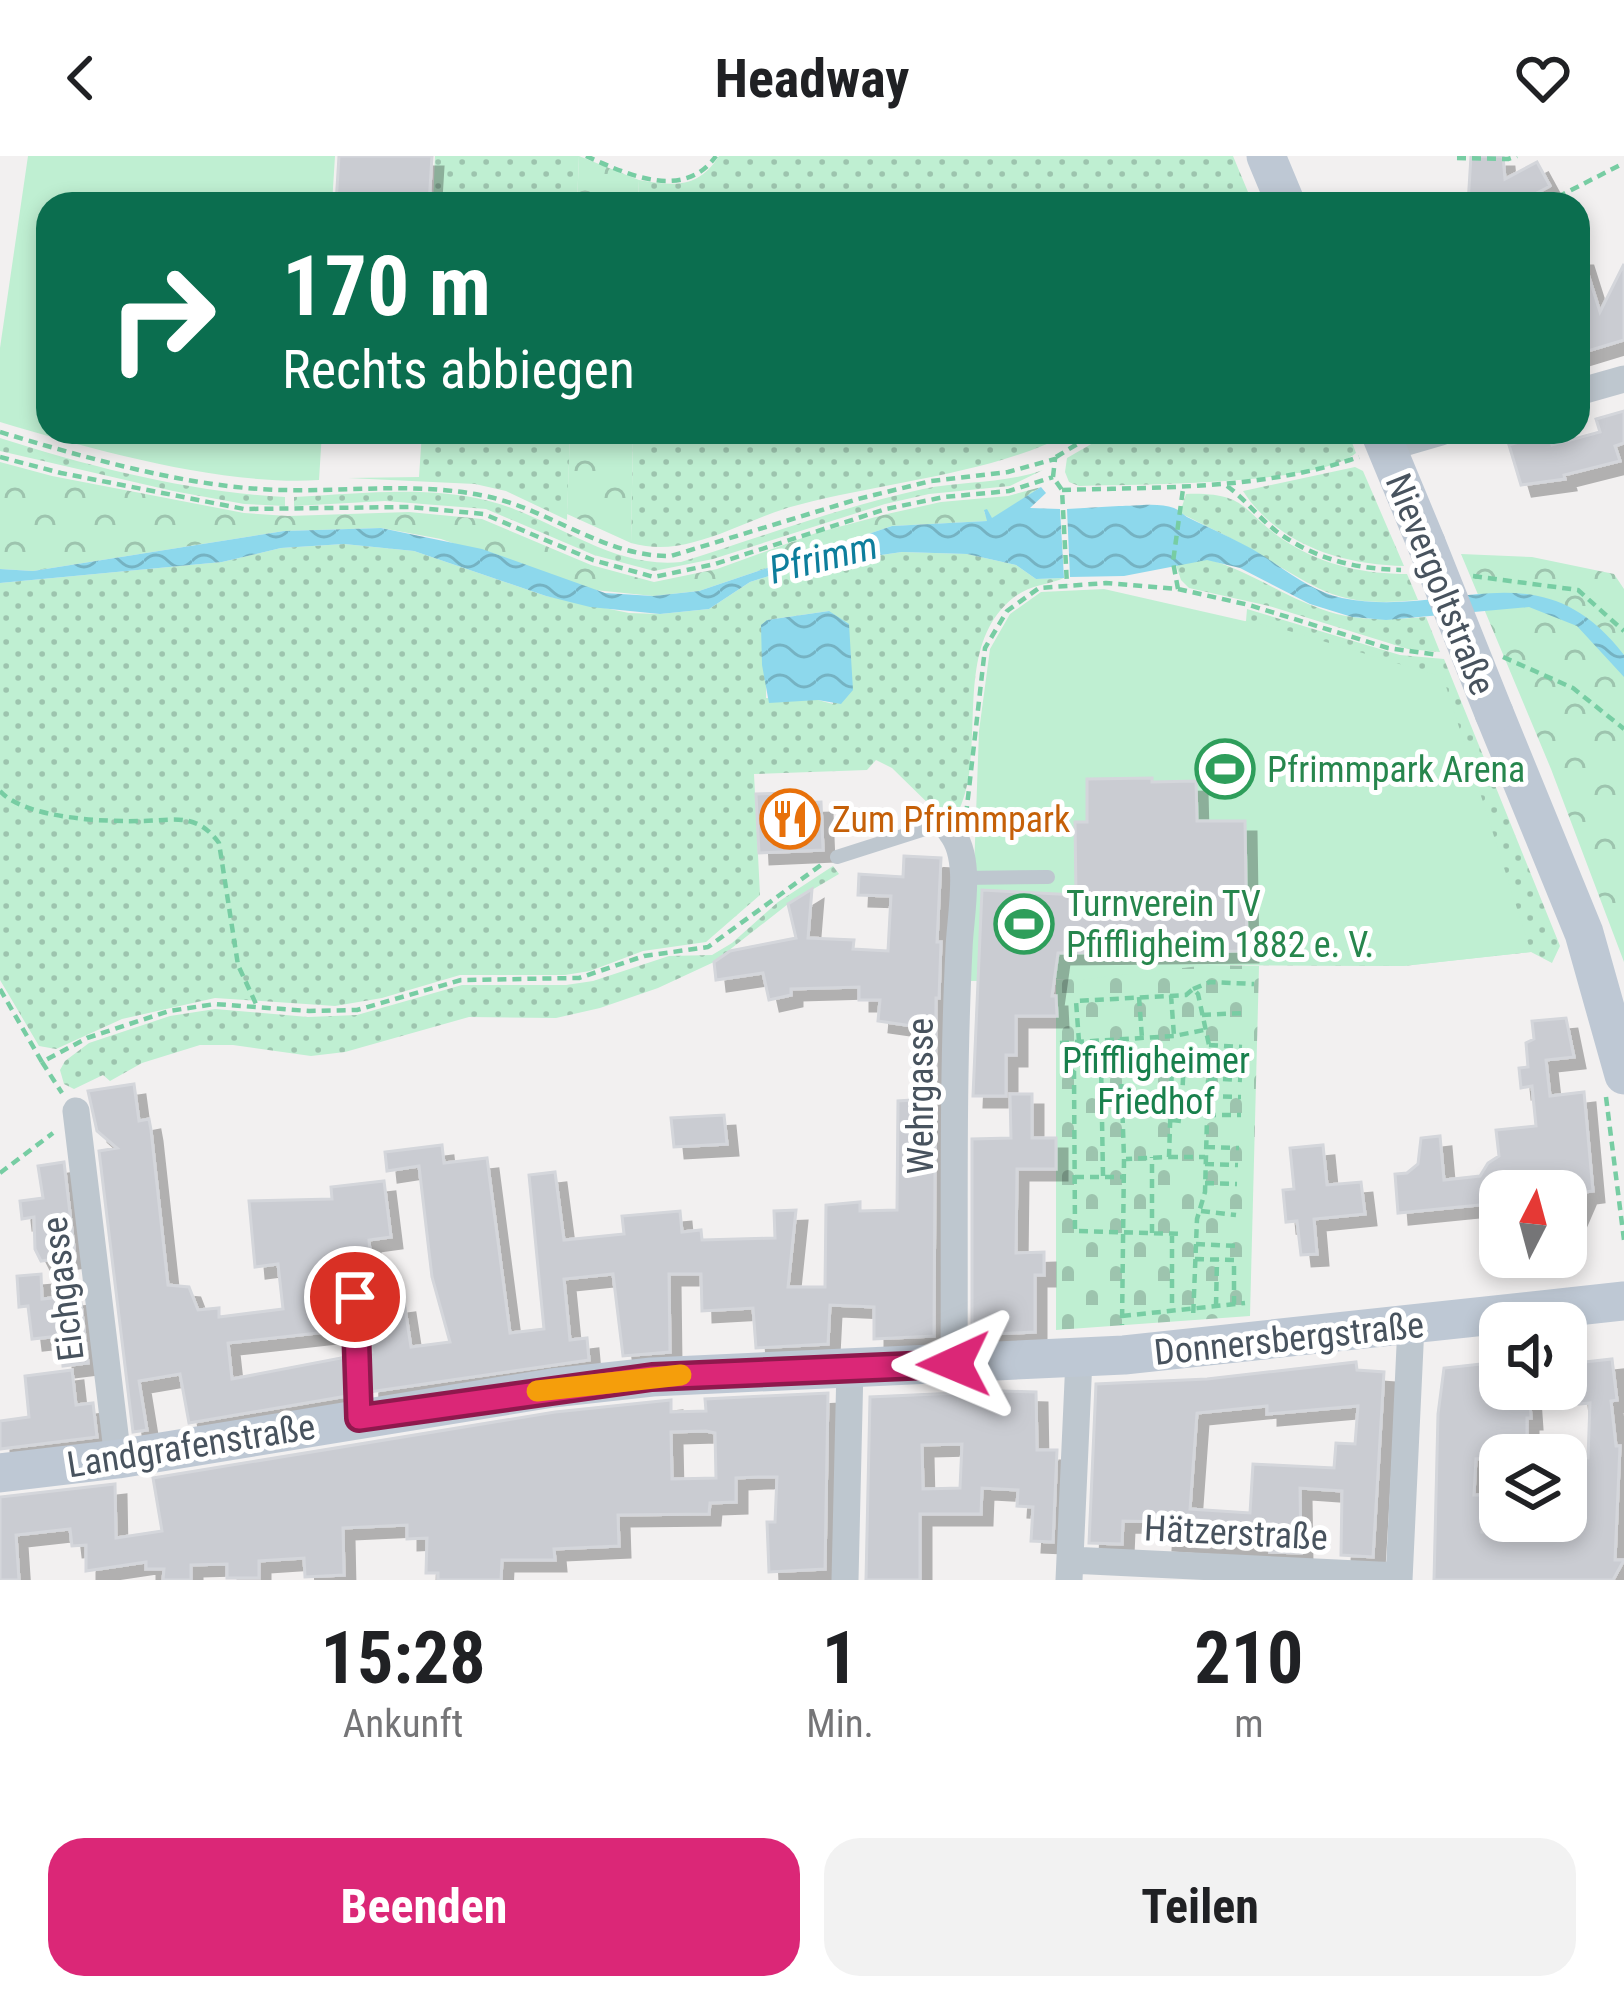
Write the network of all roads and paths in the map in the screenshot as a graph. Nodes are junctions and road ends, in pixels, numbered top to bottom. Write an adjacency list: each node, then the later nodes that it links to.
1 (586, 156): 2 (path)
2 (716, 156)
3 (1266, 156): 7 (street)
4 (1517, 156): 5 (path)
5 (1456, 158)
6 (1624, 163): 8 (path)
7 (1281, 192)
8 (1567, 192)
9 (1624, 379): 10 (street)
10 (1590, 389)
11 (0, 432): 12 (path)
12 (36, 443)
13 (40, 444): 22 (path)
14 (1078, 444): 18 (path)
15 (1375, 444): 20 (path)
16 (1384, 444): 25 (street, Nievergoltstraße)
17 (0, 457): 24 (path)
18 (1055, 459): 19 (path); 22 (path)
19 (1053, 477): 23 (path); 24 (path)
20 (1227, 486): 21 (path); 25 (path)
21 (1183, 487): 23 (path); 28 (path)
22 (289, 490): 24 (path)
23 (1062, 490): 27 (path)
24 (290, 511)
25 (1416, 557): 58 (street, Nievergoltstraße, bridge)
26 (1471, 576): 29 (path)
27 (1067, 585): 28 (path); 34 (path)
28 (1178, 590): 30 (path)
29 (1624, 631)
30 (1442, 656)
31 (1504, 658): 32 (path)
32 (1624, 729)
33 (0, 791): 43 (path)
34 (951, 832): 35 (lane); 37 (street, Wehrgasse)
35 (837, 857): 43 (path)
36 (1048, 877): 37 (lane)
37 (962, 878): 102 (street, Wehrgasse)
38 (1254, 984): 40 (path)
39 (0, 989): 55 (path)
40 (1193, 989): 41 (path); 45 (path)
41 (1171, 995): 42 (path); 47 (path)
42 (1139, 998): 48 (path); 50 (path)
43 (257, 1006): 55 (path)
44 (1244, 1013): 45 (path)
45 (1202, 1015): 46 (path)
46 (1205, 1029): 47 (path); 52 (path)
47 (1174, 1036): 48 (path)
48 (1142, 1038): 49 (path)
49 (1120, 1039): 50 (path); 57 (path)
50 (1078, 1042): 51 (path)
51 (1060, 1043)
52 (1209, 1046): 53 (path); 59 (path)
53 (1242, 1046)
54 (1184, 1058): 66 (path)
55 (42, 1062): 65 (path)
56 (1101, 1063): 57 (path); 75 (path); 76 (path)
57 (1121, 1063): 66 (path); 71 (path)
58 (1624, 1075)
59 (1208, 1078): 60 (path); 61 (path)
60 (1241, 1079)
61 (1208, 1096): 62 (path); 63 (path)
62 (1241, 1097)
63 (1207, 1114): 64 (path); 67 (path)
64 (1240, 1115)
65 (77, 1117): 74 (path); 105 (street, Eichgasse)
66 (1170, 1120): 70 (path)
67 (1206, 1147): 68 (path); 72 (path)
68 (1239, 1148)
69 (1152, 1157): 70 (path); 71 (path); 83 (path)
70 (1168, 1157): 72 (path)
71 (1124, 1159): 77 (path)
72 (1206, 1161): 73 (path); 78 (path)
73 (1238, 1166)
74 (0, 1173)
75 (1103, 1176): 76 (path); 77 (path)
76 (1074, 1177): 82 (path)
77 (1124, 1177): 82 (path)
78 (1205, 1183): 79 (path); 80 (path)
79 (1237, 1184)
80 (1201, 1211): 81 (path); 86 (path)
81 (1236, 1215)
82 (1123, 1232): 83 (path); 97 (path)
83 (1152, 1233): 84 (path)
84 (1172, 1234): 85 (path); 96 (path)
85 (1183, 1234)
86 (1196, 1244): 87 (path); 89 (path)
87 (1238, 1246)
88 (353, 1259): 104 (lane)
89 (1196, 1259): 90 (path); 95 (path)
90 (1217, 1260): 93 (path); 94 (path)
91 (1624, 1301): 98 (street, Donnersbergstraße)
92 (1245, 1303): 93 (path)
93 (1234, 1304): 94 (path)
94 (1216, 1306): 95 (path)
95 (1193, 1309): 96 (path); 99 (path)
96 (1172, 1312): 97 (path)
97 (1122, 1316): 100 (path)
98 (1411, 1325): 99 (street, Donnersbergstraße); 108 (street)
99 (1197, 1349): 100 (street, Donnersbergstraße)
100 (1124, 1355): 101 (street, Donnersbergstraße)
101 (1079, 1359): 102 (street, Donnersbergstraße); 107 (street)
102 (954, 1364): 103 (street, Landgrafenstraße)
103 (850, 1367): 104 (street, Landgrafenstraße); 109 (street)
104 (359, 1418): 105 (street, Landgrafenstraße)
105 (118, 1459): 106 (street, Landgrafenstraße)
106 (0, 1473)
107 (1070, 1570): 108 (street, Hätzerstraße)
108 (1399, 1578)
109 (845, 1580)

